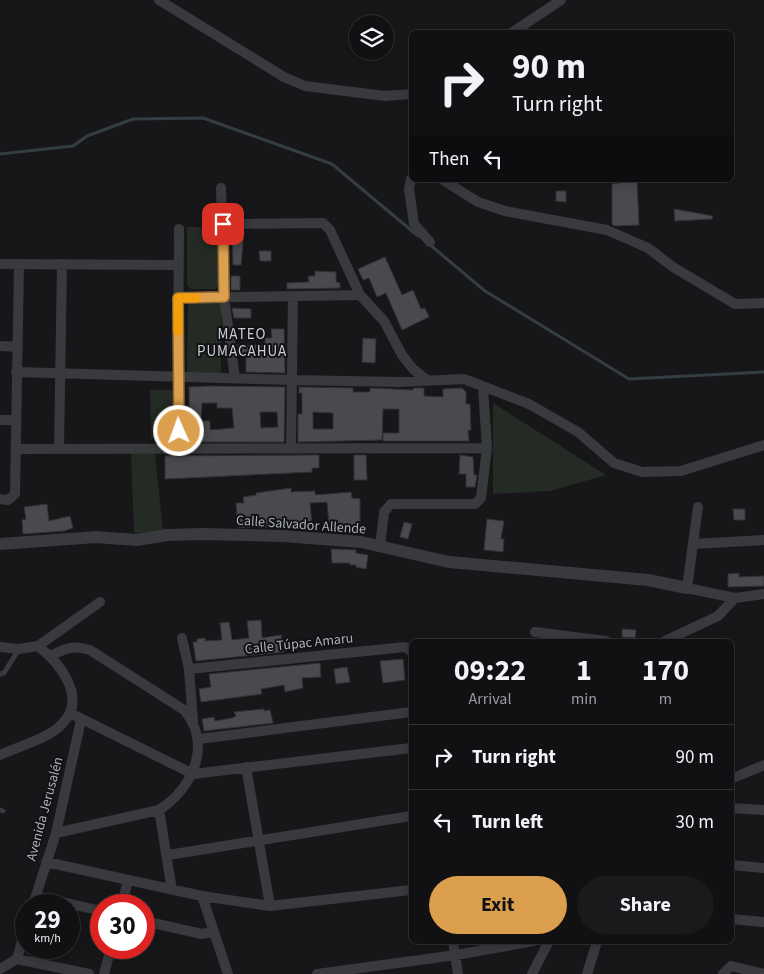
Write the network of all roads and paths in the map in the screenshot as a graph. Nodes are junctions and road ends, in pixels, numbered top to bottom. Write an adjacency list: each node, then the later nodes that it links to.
1 (159, 0): 4 (street)
2 (561, 0): 3 (street)
3 (516, 30)
4 (409, 94)
5 (410, 182): 10 (street)
6 (446, 182): 19 (street)
7 (221, 188): 8 (street)
8 (223, 224): 16 (street); 17 (street)
9 (179, 229): 14 (street)
10 (430, 242)
11 (0, 264): 12 (street)
12 (19, 264): 13 (street); 21 (street)
13 (62, 264): 14 (street); 23 (street)
14 (178, 265): 18 (street)
15 (293, 296): 16 (street); 17 (street); 26 (street)
16 (360, 296): 27 (street)
17 (224, 297): 18 (street); 25 (street)
18 (178, 298): 24 (street)
19 (764, 303)
20 (0, 346): 21 (street)
21 (18, 347): 22 (street)
22 (16, 372): 23 (street); 30 (street)
23 (60, 374): 24 (street); 36 (street)
24 (178, 378): 25 (street); 33 (street)
25 (235, 379): 26 (street)
26 (291, 380): 27 (street); 32 (street)
27 (428, 381): 28 (street)
28 (482, 388): 31 (street); 34 (street)
29 (0, 420): 30 (street)
30 (16, 420): 35 (street)
31 (764, 445)
32 (291, 447): 33 (street); 34 (street)
33 (180, 448): 36 (street)
34 (487, 448): 42 (street)
35 (16, 449): 36 (street); 37 (street)
36 (59, 449)
37 (0, 499)
38 (698, 507): 41 (street)
39 (764, 540): 41 (street)
40 (0, 544): 42 (street, Calle Salvador Allende)
41 (693, 544): 43 (street)
42 (380, 547): 43 (street, Calle Salvador Allende)
43 (687, 588): 45 (street)
44 (764, 594): 45 (street)
45 (735, 598): 50 (street)
46 (100, 602): 51 (street)
47 (535, 632): 49 (street)
48 (182, 638): 56 (street)
49 (590, 639)
50 (669, 639)
51 (38, 646): 53 (street); 55 (street)
52 (0, 647): 53 (street)
53 (19, 649): 57 (lane)
54 (409, 650): 56 (street, Calle Túpac Amaru)
55 (50, 656): 59 (street); 61 (street)
56 (189, 669): 61 (street)
57 (0, 674)
58 (409, 712): 62 (street)
59 (70, 713): 60 (street); 64 (street)
60 (81, 720): 67 (street); 73 (street, Avenida Jerusalén)
61 (193, 721): 62 (street)
62 (199, 739): 67 (street)
63 (409, 748): 66 (street)
64 (0, 755)
65 (764, 765): 68 (street)
66 (246, 767): 67 (street); 74 (street)
67 (193, 774): 70 (street)
68 (734, 778)
69 (734, 808): 71 (street)
70 (159, 810): 73 (street); 75 (street)
71 (764, 810)
72 (409, 816): 74 (street)
73 (56, 833): 76 (street, Avenida Jerusalén)
74 (258, 840): 75 (street); 85 (street)
75 (168, 855): 80 (street)
76 (46, 862): 79 (street); 82 (street, Avenida Jerusalén)
77 (734, 865): 78 (street)
78 (764, 868)
79 (128, 880): 80 (street); 83 (street)
80 (172, 890): 84 (street)
81 (409, 890): 85 (street)
82 (36, 894)
83 (125, 894)
84 (202, 896): 85 (street); 89 (street)
85 (270, 906)
86 (734, 919): 87 (street)
87 (764, 922)
88 (155, 923): 89 (street)
89 (214, 932): 100 (street)
90 (454, 944): 94 (street)
91 (517, 944): 94 (street)
92 (547, 944): 103 (street)
93 (596, 945): 104 (street)
94 (456, 955): 101 (street); 102 (street)
95 (17, 959): 97 (street); 98 (street)
96 (108, 959): 99 (street)
97 (0, 969)
98 (90, 974)
99 (104, 974)
100 (228, 974)
101 (317, 974)
102 (458, 974)
103 (532, 974)
104 (587, 974)
105 (723, 974): 106 (street)
106 (764, 974)

